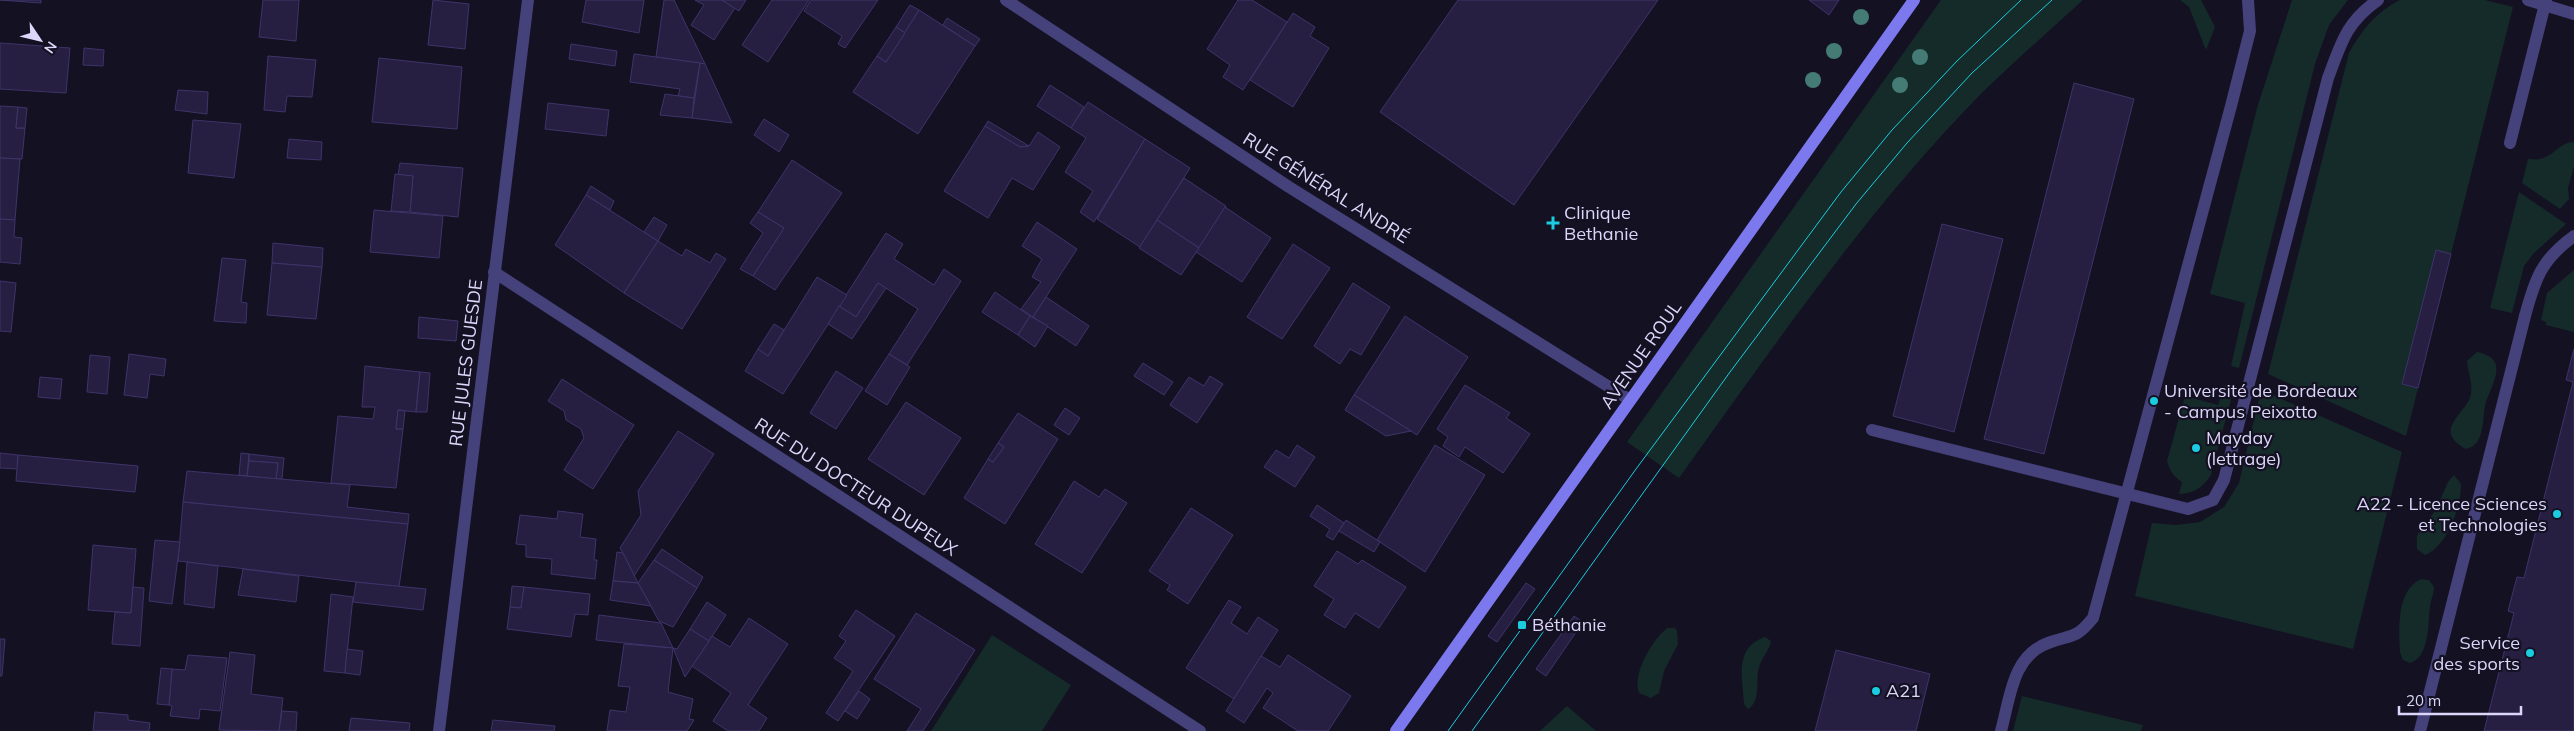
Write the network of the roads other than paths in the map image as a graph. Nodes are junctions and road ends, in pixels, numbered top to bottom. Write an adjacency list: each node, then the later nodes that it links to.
1 (528, 0): 11 (street, RUE JULES GUESDE)
2 (1006, 0): 12 (street, RUE GÉNÉRAL ANDRÉ)
3 (1914, 0): 12 (main road, AVENUE ROUL)
4 (2248, 0): 14 (street)
5 (2378, 0): 14 (street)
6 (2528, 0): 8 (street)
7 (2546, 0): 9 (street, bridge)
8 (2574, 14)
9 (2510, 143)
10 (2574, 236): 19 (street)
11 (494, 272): 15 (street, RUE JULES GUESDE); 16 (street, RUE DU DOCTEUR DUPEUX)
12 (1630, 400): 17 (main road, AVENUE ROUL)
13 (1872, 430): 14 (street)
14 (2127, 494): 18 (street)
15 (439, 731)
16 (1200, 731)
17 (1396, 731)
18 (2002, 731)
19 (2420, 731)

